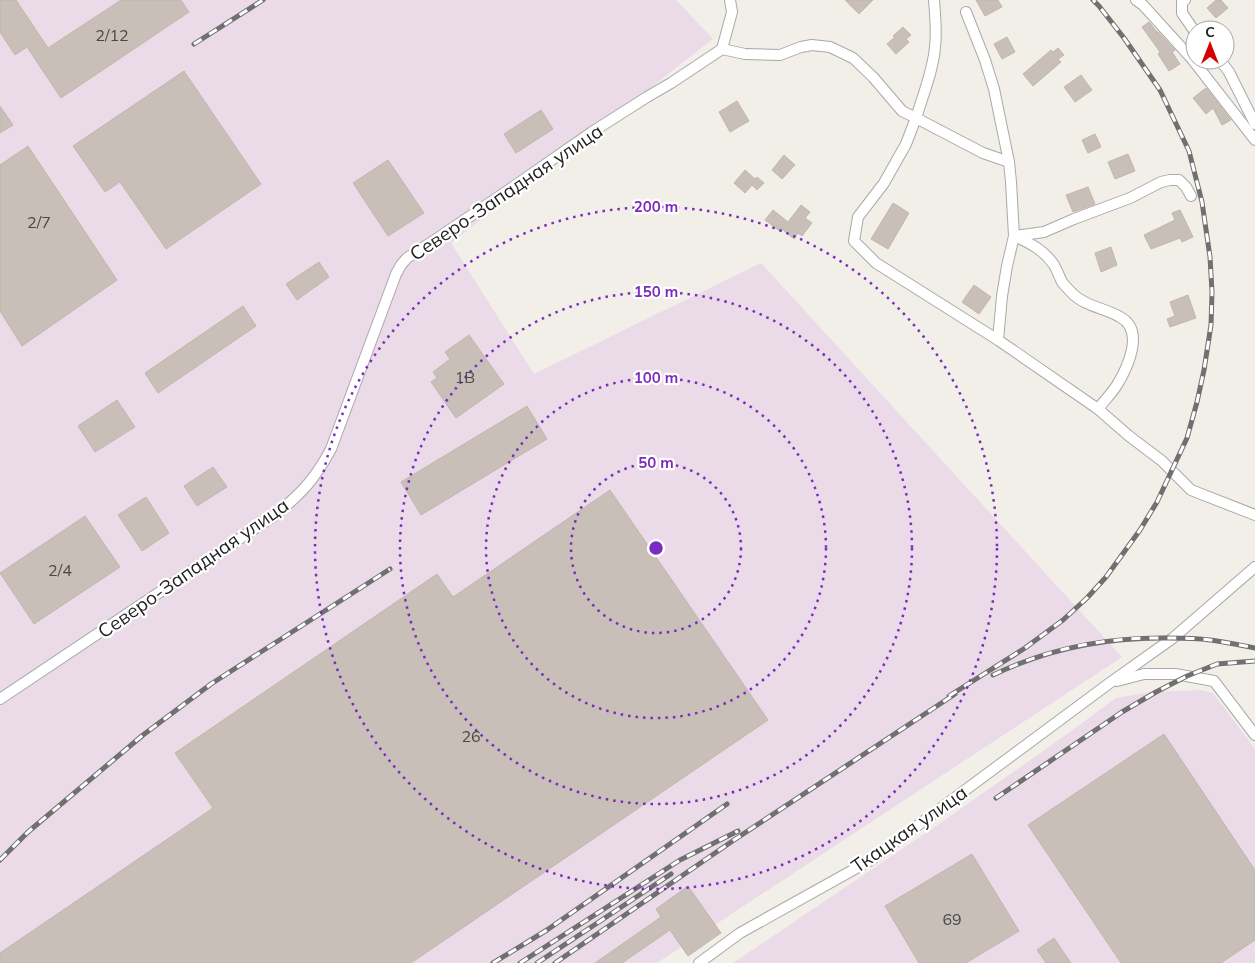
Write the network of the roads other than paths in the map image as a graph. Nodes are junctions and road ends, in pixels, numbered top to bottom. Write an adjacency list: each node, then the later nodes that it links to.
1 (730, 0): 7 (street)
2 (934, 0): 9 (street)
3 (1136, 0): 11 (street)
4 (1185, 0): 6 (street)
5 (966, 12): 12 (street)
6 (1187, 20)
7 (722, 48): 9 (street); 20 (street, Северо-Западная улица)
8 (1228, 70): 10 (street)
9 (916, 118): 12 (street); 15 (street)
10 (1255, 124)
11 (1255, 140)
12 (1009, 162): 14 (street)
13 (1191, 196): 14 (street)
14 (1014, 236): 15 (street); 16 (street)
15 (998, 340): 16 (street)
16 (1098, 409): 17 (street)
17 (1255, 515)
18 (1255, 567): 19 (street, Ткацкая улица)
19 (1111, 682): 21 (street, Ткацкая улица); 22 (street, Ткацкая улица)
20 (0, 699)
21 (1255, 735)
22 (699, 963)

